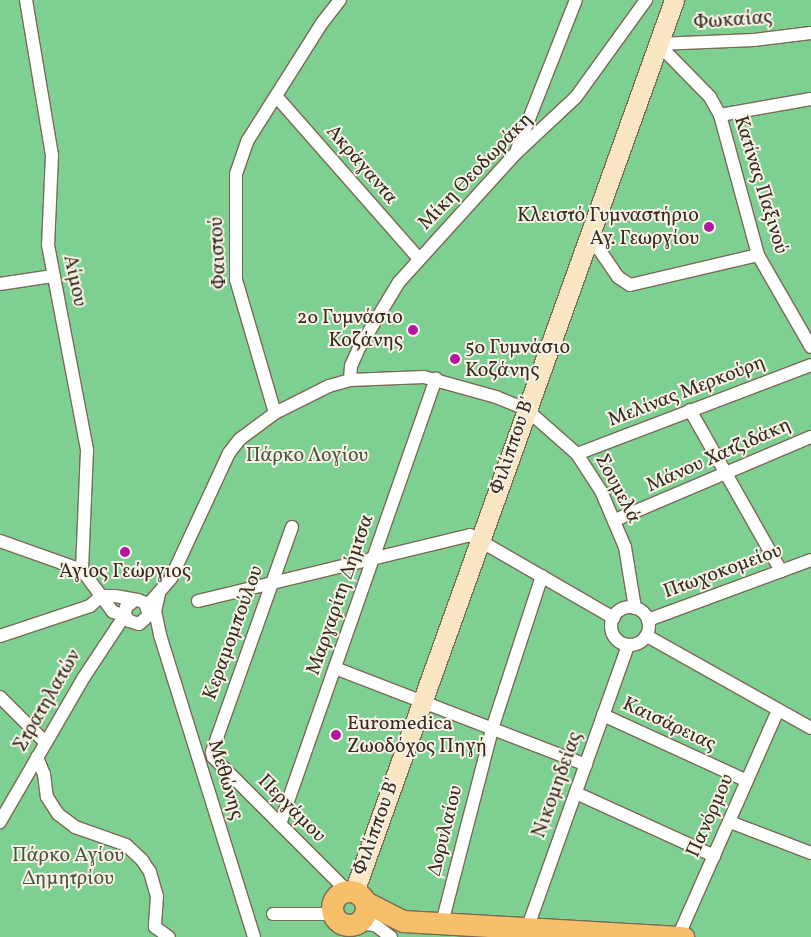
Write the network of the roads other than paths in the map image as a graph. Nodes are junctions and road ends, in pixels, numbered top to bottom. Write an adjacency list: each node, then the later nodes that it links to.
1 (27, 0): 15 (street, Αίμου)
2 (340, 0): 8 (street, Φαιστού)
3 (576, 0): 11 (street)
4 (646, 0): 11 (street, Μίκη Θεοδωράκη)
5 (674, 0): 7 (main road, Φιλίππου Β')
6 (811, 33): 7 (street, Φωκαίας)
7 (658, 44): 10 (street, Κατίνας Παξινού); 12 (main road, Φιλίππου Β')
8 (276, 96): 14 (street, Ακράγαντα); 23 (street, Φαιστού)
9 (811, 99): 10 (street)
10 (720, 115): 13 (street, Κατίνας Παξινού)
11 (516, 154): 14 (street, Μίκη Θεοδωράκη)
12 (588, 233): 13 (street); 21 (main road, Φιλίππου Β')
13 (758, 255): 17 (street, Κατίνας Παξινού)
14 (419, 258): 20 (street, Μίκη Θεοδωράκη)
15 (53, 276): 16 (street); 33 (street, Αίμου)
16 (0, 284)
17 (811, 347)
18 (811, 364): 22 (street, Μελίνας Μερκούρη)
19 (436, 379): 20 (street); 21 (street); 31 (street, Μαργαρίτη Δήμτσα)
20 (350, 380): 23 (street)
21 (526, 409): 25 (street, Σουμελά); 30 (main road, Φιλίππου Β')
22 (690, 410): 25 (street, Μελίνας Μερκούρη); 26 (street)
23 (275, 413): 37 (street)
24 (811, 437): 26 (street, Μάνου Χατζιδάκη)
25 (577, 454): 27 (street, Σουμελά)
26 (724, 472): 27 (street, Μάνου Χατζιδάκη); 34 (street)
27 (615, 520): 42 (street, Σουμελά)
28 (292, 527): 36 (street, Κεραμομπούλου)
29 (0, 541): 33 (street)
30 (481, 541): 31 (street); 35 (street); 52 (main road, Φιλίππου Β')
31 (374, 557): 36 (street); 50 (street, Μαργαρίτη Δήμτσα)
32 (811, 560): 34 (street, Πτωχοκομείου)
33 (82, 570): 38 (street)
34 (781, 571): 45 (street, Πτωχοκομείου)
35 (542, 576): 44 (street); 56 (street, Δορυλαίου)
36 (272, 582): 40 (street); 58 (street, Κεραμομπούλου)
37 (159, 594): 41 (street); 46 (street, Μεθώνης)
38 (101, 596): 39 (street); 43 (street); 47 (street)
39 (134, 600): 41 (street); 43 (street)
40 (198, 601)
41 (147, 606): 43 (street)
42 (635, 608): 44 (street); 45 (street)
43 (128, 618): 46 (street); 57 (street, Στρατηλατών)
44 (614, 618): 49 (street)
45 (648, 620): 48 (street)
46 (160, 635): 75 (street, Μεθώνης)
47 (0, 636)
48 (647, 636): 49 (street); 53 (street)
49 (628, 646): 54 (street, Νικομηδείας)
50 (335, 668): 52 (street); 65 (street, Μαργαρίτη Δήμτσα)
51 (0, 697): 57 (street)
52 (422, 702): 56 (street); 68 (main road, Φιλίππου Β')
53 (778, 710): 55 (street); 61 (street, Πανόρμου)
54 (603, 715): 60 (street, Νικομηδείας); 61 (street, Καισάρειας)
55 (811, 728)
56 (492, 729): 60 (street); 70 (street, Δορυλαίου)
57 (46, 742): 59 (street, Στρατηλατών)
58 (212, 752): 65 (street, Περγάμου)
59 (37, 757): 63 (street, Στρατηλατών); 74 (street)
60 (586, 765): 62 (street, Νικομηδείας)
61 (747, 781): 64 (street, Πανόρμου)
62 (576, 793): 67 (street); 73 (street, Νικομηδείας)
63 (2, 813)
64 (730, 822): 66 (street); 67 (street, Πανόρμου)
65 (280, 824): 68 (street, Περγάμου)
66 (811, 854)
67 (714, 856): 76 (street, Πανόρμου)
68 (355, 895): 71 (main road); 71 (main road); 72 (main road)
69 (273, 914): 71 (street)
70 (442, 923): 72 (main road); 73 (main road)
71 (343, 924): 72 (street)
72 (395, 932)
73 (526, 932): 76 (main road)
74 (169, 937)
75 (254, 937)
76 (678, 937): 77 (main road)
77 (684, 937)

